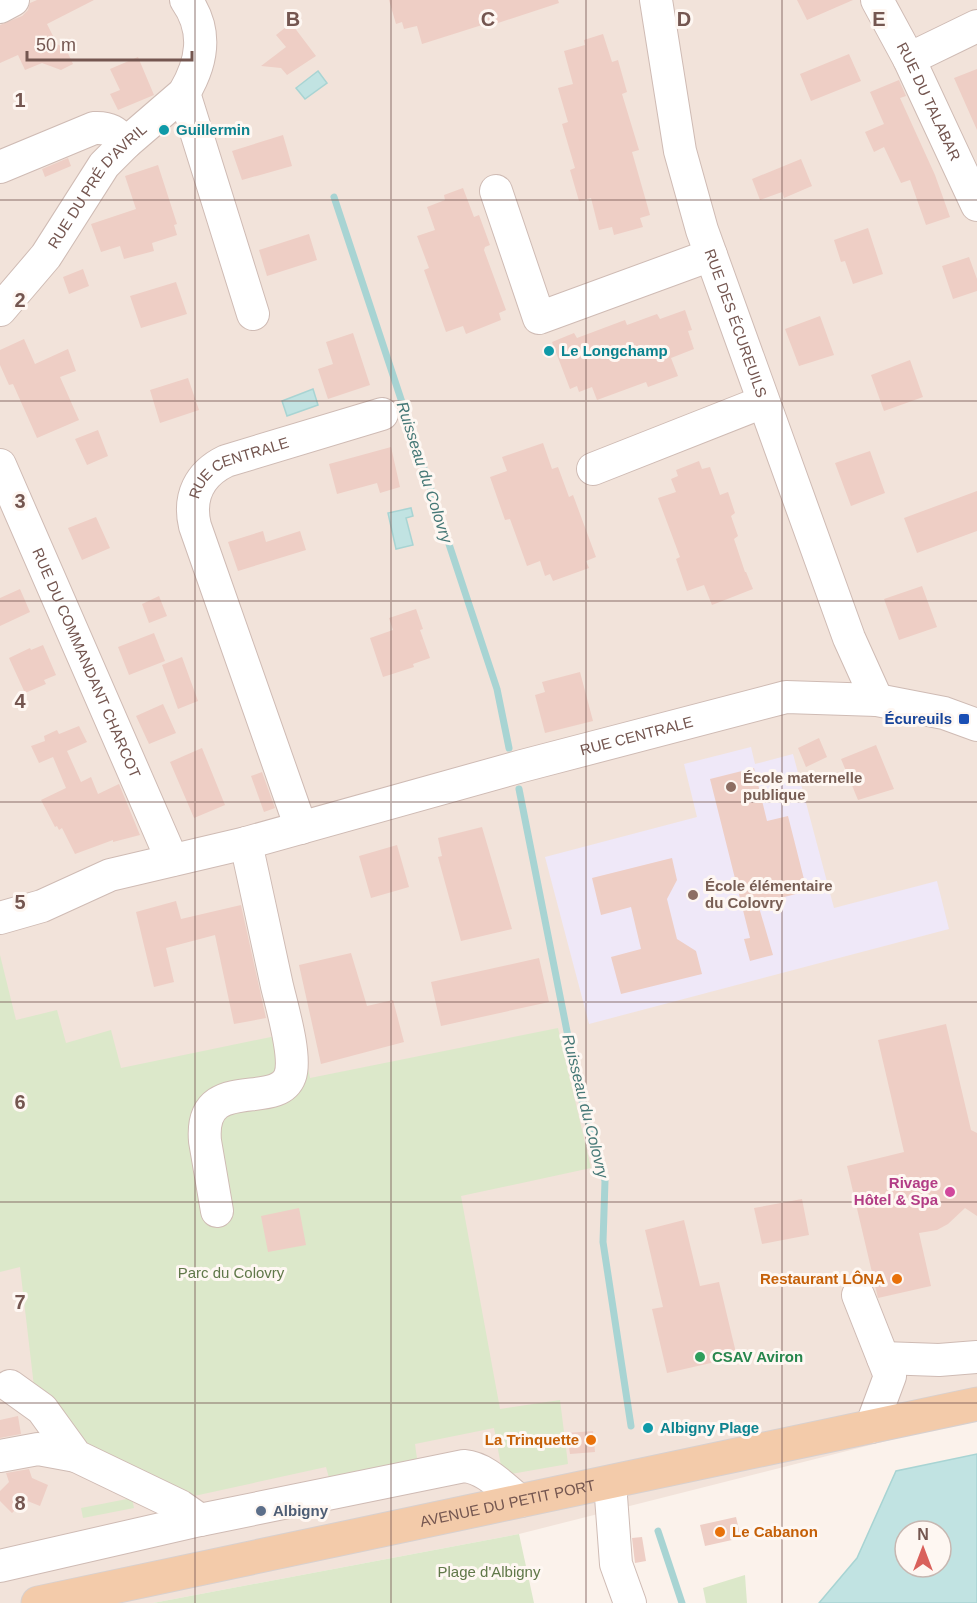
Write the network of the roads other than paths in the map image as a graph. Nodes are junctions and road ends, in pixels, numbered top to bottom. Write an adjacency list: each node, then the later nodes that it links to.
1 (13, 0): 5 (street)
2 (186, 0): 8 (street, RUE DU PRÉ D'AVRIL)
3 (656, 0): 13 (street, RUE DES ÉCUREUILS)
4 (877, 0): 7 (street, RUE DU TALABAR)
5 (0, 7)
6 (977, 26): 7 (street)
7 (909, 59): 12 (street, RUE DU TALABAR)
8 (184, 93): 9 (street, RUE DU PRÉ D'AVRIL); 15 (street)
9 (126, 143): 10 (street); 14 (street, RUE DU PRÉ D'AVRIL)
10 (0, 168)
11 (496, 191): 13 (street)
12 (977, 205)
13 (711, 255): 16 (street, RUE DES ÉCUREUILS)
14 (0, 310)
15 (253, 314)
16 (763, 402): 19 (street); 20 (street, RUE DES ÉCUREUILS)
17 (382, 414): 22 (street, RUE CENTRALE)
18 (0, 465): 24 (street, RUE DU COMMANDANT CHARCOT)
19 (592, 469)
20 (866, 700): 21 (street, RUE CENTRALE); 22 (street, RUE CENTRALE)
21 (977, 725)
22 (301, 828): 23 (street, RUE CENTRALE)
23 (246, 843): 24 (street, RUE CENTRALE); 26 (street)
24 (172, 860): 25 (street, RUE CENTRALE)
25 (0, 918)
26 (217, 1211)
27 (858, 1295): 29 (street)
28 (977, 1357): 29 (street)
29 (883, 1358): 32 (street)
30 (10, 1386): 34 (street)
31 (977, 1404): 32 (main road, AVENUE DU PETIT PORT)
32 (871, 1427): 35 (main road, AVENUE DU PETIT PORT)
33 (0, 1456): 34 (street)
34 (76, 1456): 37 (street)
35 (610, 1483): 36 (main road, AVENUE DU PETIT PORT); 40 (street)
36 (519, 1501): 37 (street); 39 (main road, AVENUE DU PETIT PORT)
37 (200, 1520): 38 (street)
38 (0, 1566)
39 (38, 1603)
40 (630, 1603)

